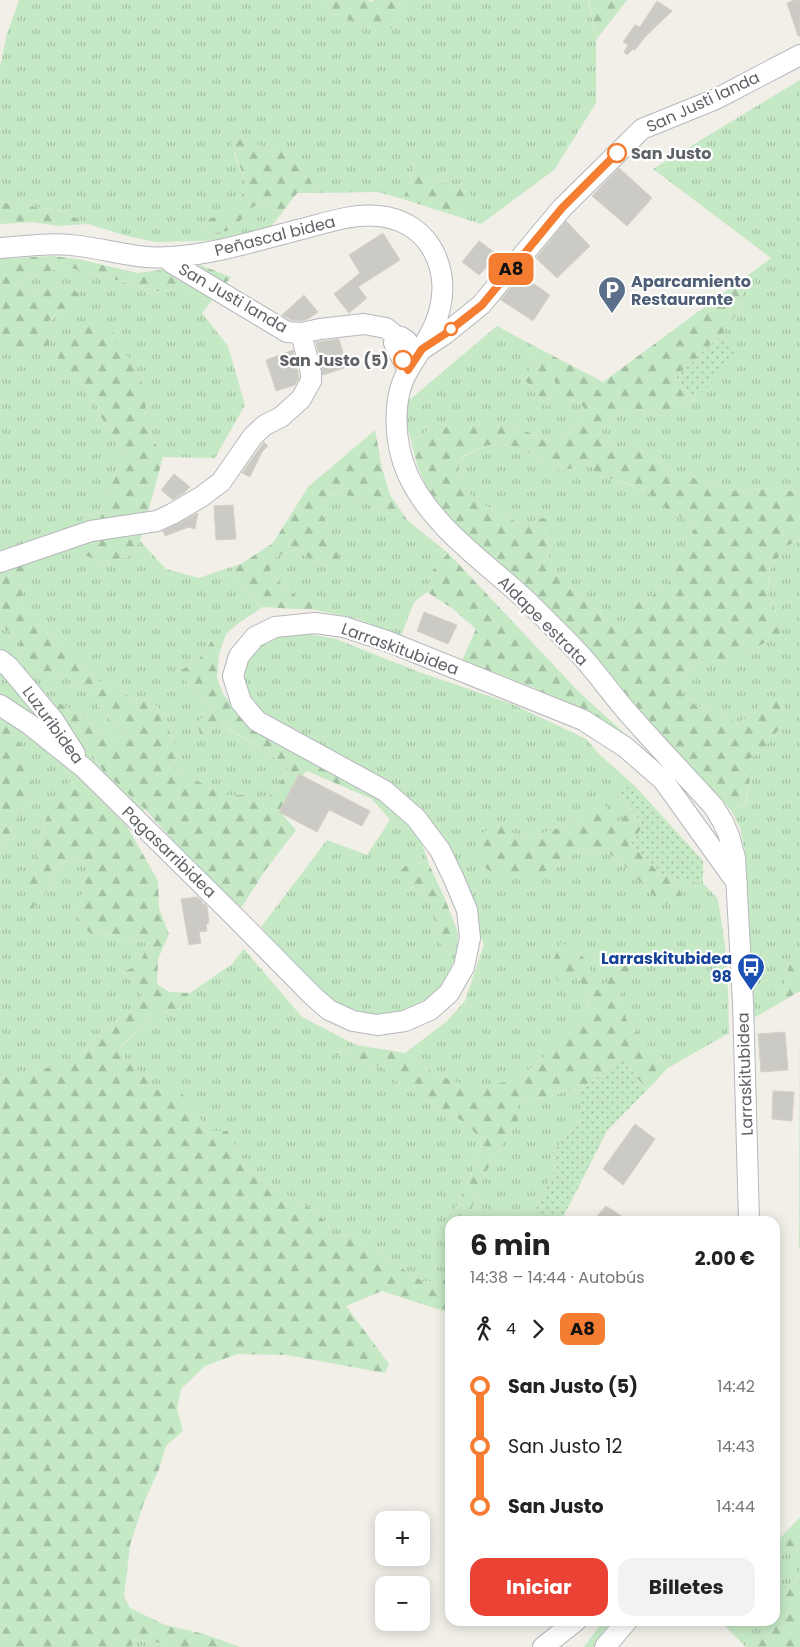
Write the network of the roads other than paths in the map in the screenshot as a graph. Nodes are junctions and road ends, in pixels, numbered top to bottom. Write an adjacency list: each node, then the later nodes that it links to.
1 (800, 55): 6 (street, San Justi landa)
2 (0, 248): 3 (street, Peñascal bidea)
3 (168, 258): 4 (street, San Justi landa); 6 (street, Peñascal bidea)
4 (301, 333): 5 (street, San Justi landa); 8 (street, San Justi landa)
5 (396, 336): 6 (street, San Justi landa); 7 (street)
6 (422, 349): 7 (street, Aldape estrata)
7 (408, 370): 12 (street, Aldape estrata)
8 (0, 562)
9 (0, 660): 11 (street, Luzuribidea)
10 (0, 706): 11 (street, Pagasarribidea)
11 (84, 768): 13 (street, Pagasarribidea)
12 (737, 883): 13 (street, Larraskitubidea); 14 (street, Larraskitubidea)
13 (329, 1010)
14 (749, 1216)
15 (570, 1626): 17 (street)
16 (623, 1626): 18 (street)
17 (543, 1647)
18 (605, 1647)

